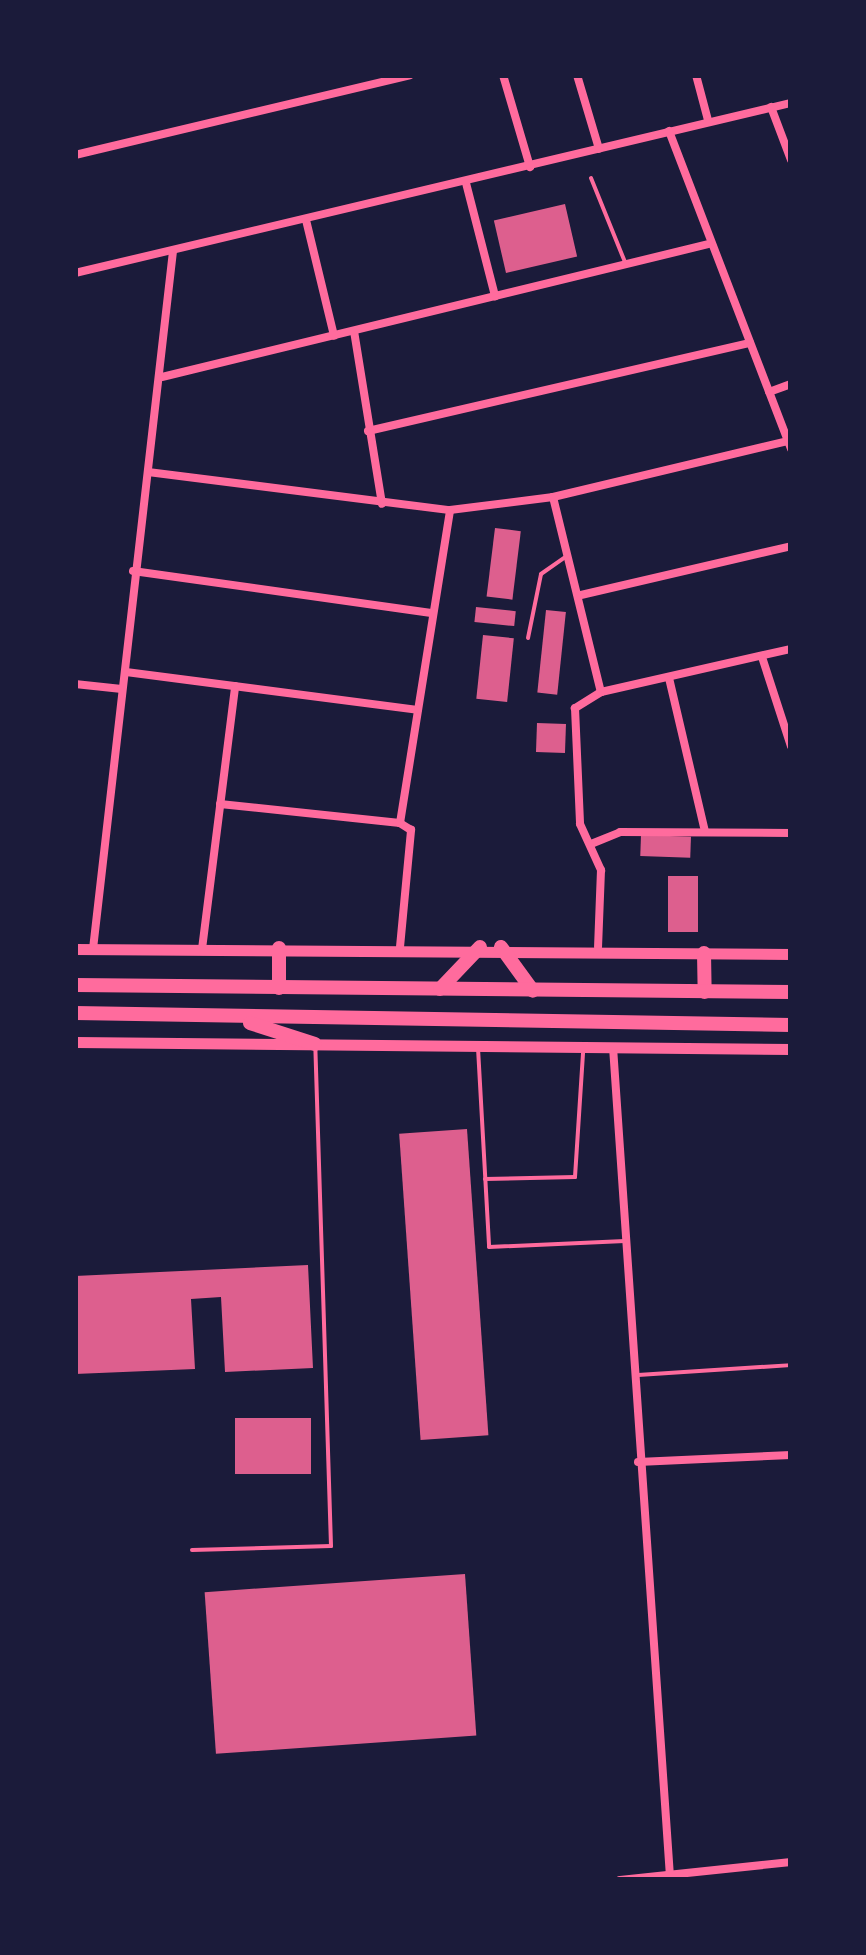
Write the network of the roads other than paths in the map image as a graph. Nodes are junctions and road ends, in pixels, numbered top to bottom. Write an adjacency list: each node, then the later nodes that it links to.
1 (410, 75): 10 (street)
2 (504, 75): 12 (street)
3 (577, 75): 9 (street)
4 (696, 75): 7 (street)
5 (791, 103): 6 (street)
6 (770, 108): 7 (street); 11 (street)
7 (708, 120): 8 (street)
8 (669, 131): 9 (street); 16 (street)
9 (600, 149): 12 (street)
10 (75, 154)
11 (791, 160)
12 (530, 167): 14 (street)
13 (592, 178): 18 (lane)
14 (466, 183): 15 (street); 20 (street)
15 (306, 220): 17 (street); 22 (street)
16 (709, 244): 18 (street); 23 (street)
17 (172, 250): 19 (street); 24 (street)
18 (626, 264): 20 (street)
19 (75, 273)
20 (495, 296): 21 (street)
21 (354, 331): 22 (street); 27 (street)
22 (334, 336): 24 (street)
23 (750, 343): 26 (street); 27 (street)
24 (162, 377): 29 (street)
25 (791, 384): 26 (street)
26 (769, 392): 28 (street)
27 (368, 430): 31 (street)
28 (789, 445): 30 (street)
29 (148, 472): 31 (street); 35 (street)
30 (553, 498): 32 (street); 34 (street)
31 (382, 504): 32 (street)
32 (450, 510): 37 (street)
33 (791, 546): 36 (street)
34 (569, 554): 36 (street); 38 (lane)
35 (133, 570): 37 (street); 41 (street)
36 (581, 595): 46 (street)
37 (433, 612): 47 (street)
38 (528, 638)
39 (791, 649): 40 (street)
40 (762, 657): 42 (street); 48 (street)
41 (126, 672): 44 (street); 45 (street)
42 (670, 678): 46 (street); 51 (street)
43 (75, 684): 45 (street)
44 (235, 686): 47 (street); 49 (street)
45 (122, 690): 60 (street)
46 (601, 692): 53 (street)
47 (418, 710): 50 (street)
48 (791, 746)
49 (220, 804): 50 (street); 61 (street)
50 (400, 822): 54 (street)
51 (705, 832): 52 (street); 53 (street)
52 (791, 832)
53 (591, 844): 57 (street)
54 (400, 946): 55 (main road); 58 (main road)
55 (480, 946): 56 (main road); 66 (highway)
56 (501, 946): 57 (main road); 67 (highway)
57 (598, 946): 62 (main road)
58 (279, 948): 61 (main road); 65 (highway)
59 (75, 949): 60 (main road)
60 (93, 949): 61 (main road)
61 (202, 949)
62 (704, 954): 63 (main road); 68 (highway)
63 (791, 954)
64 (75, 985): 65 (highway)
65 (278, 988): 66 (highway)
66 (439, 990): 67 (highway)
67 (533, 991): 68 (highway)
68 (705, 992): 69 (highway)
69 (791, 992)
70 (75, 1013): 71 (highway)
71 (236, 1018): 72 (highway); 74 (highway)
72 (791, 1025)
73 (75, 1042): 74 (main road)
74 (315, 1044): 75 (main road); 85 (lane)
75 (478, 1046): 76 (main road); 79 (lane)
76 (583, 1046): 77 (main road); 79 (lane)
77 (613, 1047): 78 (main road); 80 (street)
78 (791, 1048)
79 (485, 1179): 80 (lane)
80 (625, 1241): 82 (street)
81 (791, 1364): 82 (lane)
82 (633, 1375): 84 (street)
83 (791, 1454): 84 (street)
84 (638, 1462): 87 (street)
85 (192, 1550)
86 (791, 1862): 87 (street)
87 (670, 1876): 88 (street)
88 (620, 1880)

